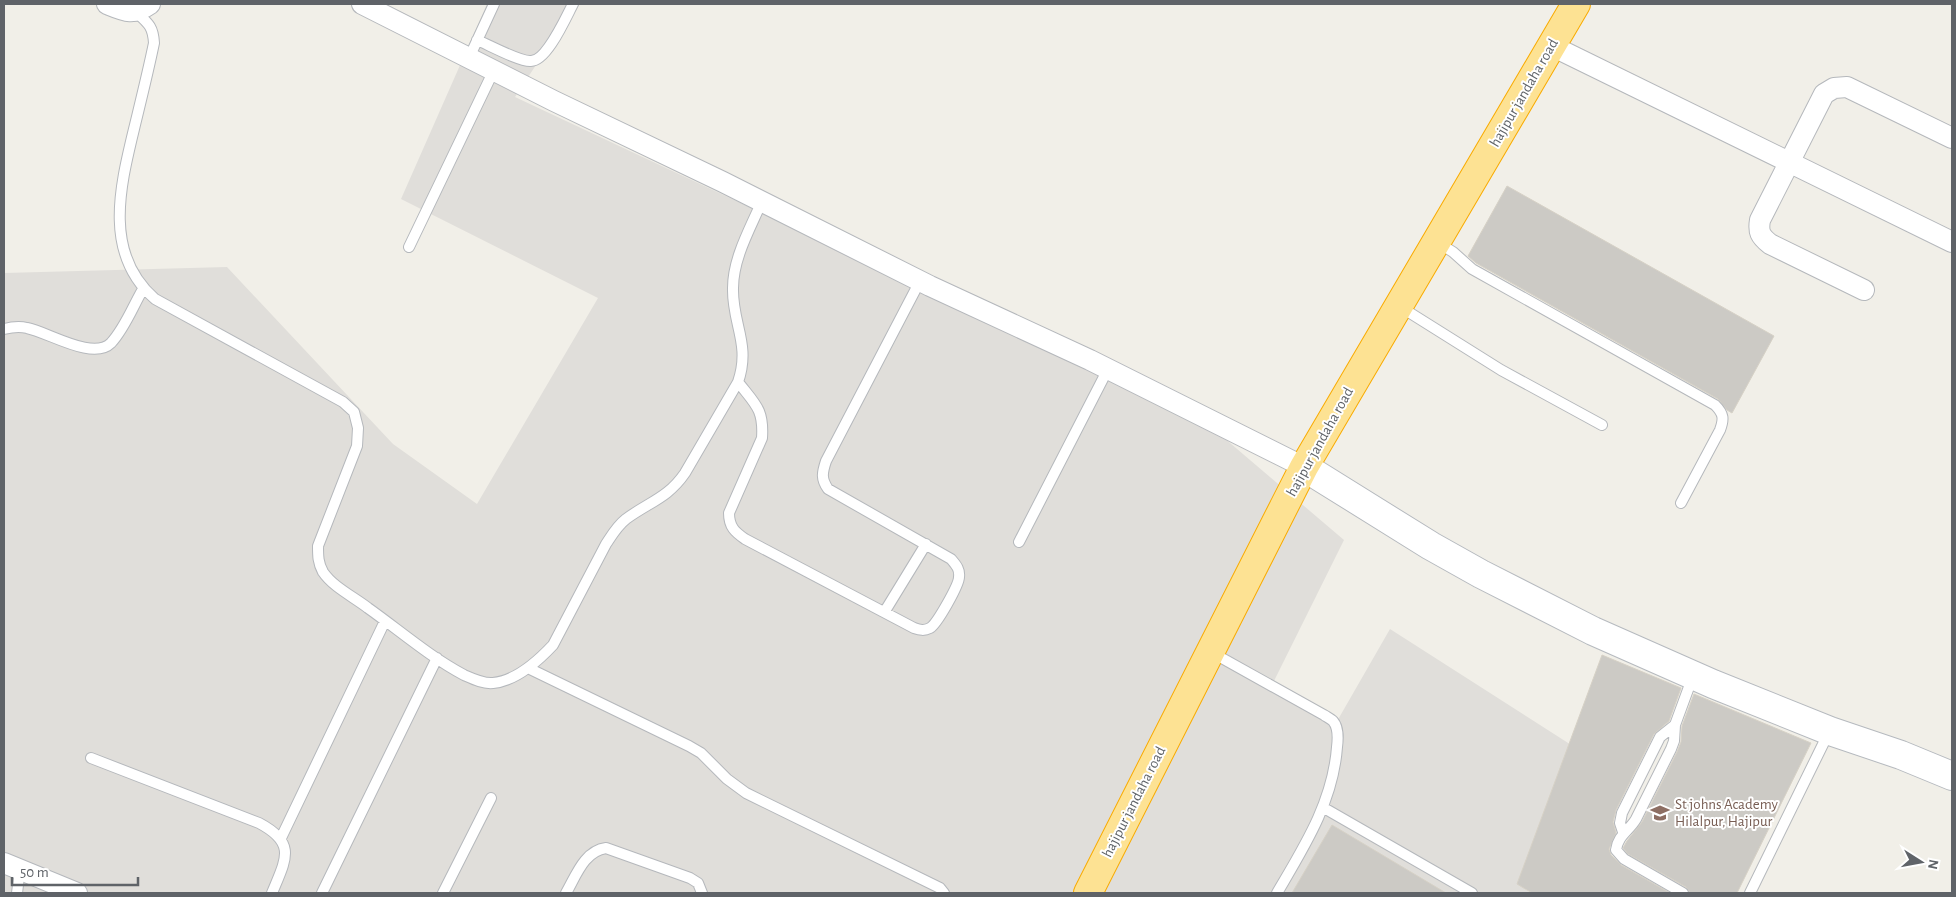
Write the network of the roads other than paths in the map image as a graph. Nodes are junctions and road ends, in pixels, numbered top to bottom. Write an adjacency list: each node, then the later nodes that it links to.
1 (106, 4): 6 (street)
2 (362, 4): 9 (street)
3 (494, 4): 7 (lane)
4 (573, 4): 7 (lane)
5 (1576, 4): 8 (highway, hajipur jandaha road)
6 (143, 8): 18 (lane)
7 (477, 40): 9 (lane)
8 (1552, 46): 12 (street); 14 (highway, hajipur jandaha road)
9 (469, 58): 10 (street)
10 (494, 70): 13 (street); 16 (lane)
11 (1952, 138): 12 (street)
12 (1790, 164): 15 (street); 19 (street)
13 (762, 201): 17 (street); 23 (lane)
14 (1436, 242): 20 (highway, hajipur jandaha road); 26 (lane)
15 (1952, 242)
16 (409, 247)
17 (920, 281): 22 (street); 28 (lane)
18 (143, 289): 21 (lane); 30 (lane)
19 (1864, 290)
20 (1398, 305): 24 (lane); 25 (highway, hajipur jandaha road)
21 (4, 329)
22 (1108, 369): 25 (street); 27 (lane)
23 (738, 382): 29 (lane); 33 (lane)
24 (1602, 425)
25 (1304, 466): 31 (highway, hajipur jandaha road); 34 (street)
26 (1681, 503)
27 (1019, 542)
28 (926, 544): 29 (lane); 29 (lane)
29 (885, 611)
30 (385, 620): 32 (lane); 42 (lane)
31 (1210, 652): 40 (lane); 52 (highway, hajipur jandaha road)
32 (437, 658): 33 (lane); 47 (lane)
33 (528, 668): 51 (lane)
34 (1693, 676): 35 (lane); 36 (street)
35 (1675, 725): 41 (lane); 41 (lane)
36 (1830, 731): 38 (street); 56 (lane)
37 (91, 758): 42 (lane)
38 (1952, 776)
39 (491, 798): 48 (lane)
40 (1324, 808): 53 (lane); 54 (lane)
41 (1623, 832): 55 (lane)
42 (281, 838): 46 (lane)
43 (12, 866): 44 (lane); 45 (street)
44 (17, 893)
45 (77, 893)
46 (272, 893)
47 (322, 893)
48 (443, 893)
49 (566, 893): 50 (lane)
50 (702, 893)
51 (944, 893)
52 (1088, 893)
53 (1277, 893)
54 (1472, 893)
55 (1683, 893)
56 (1750, 893)

